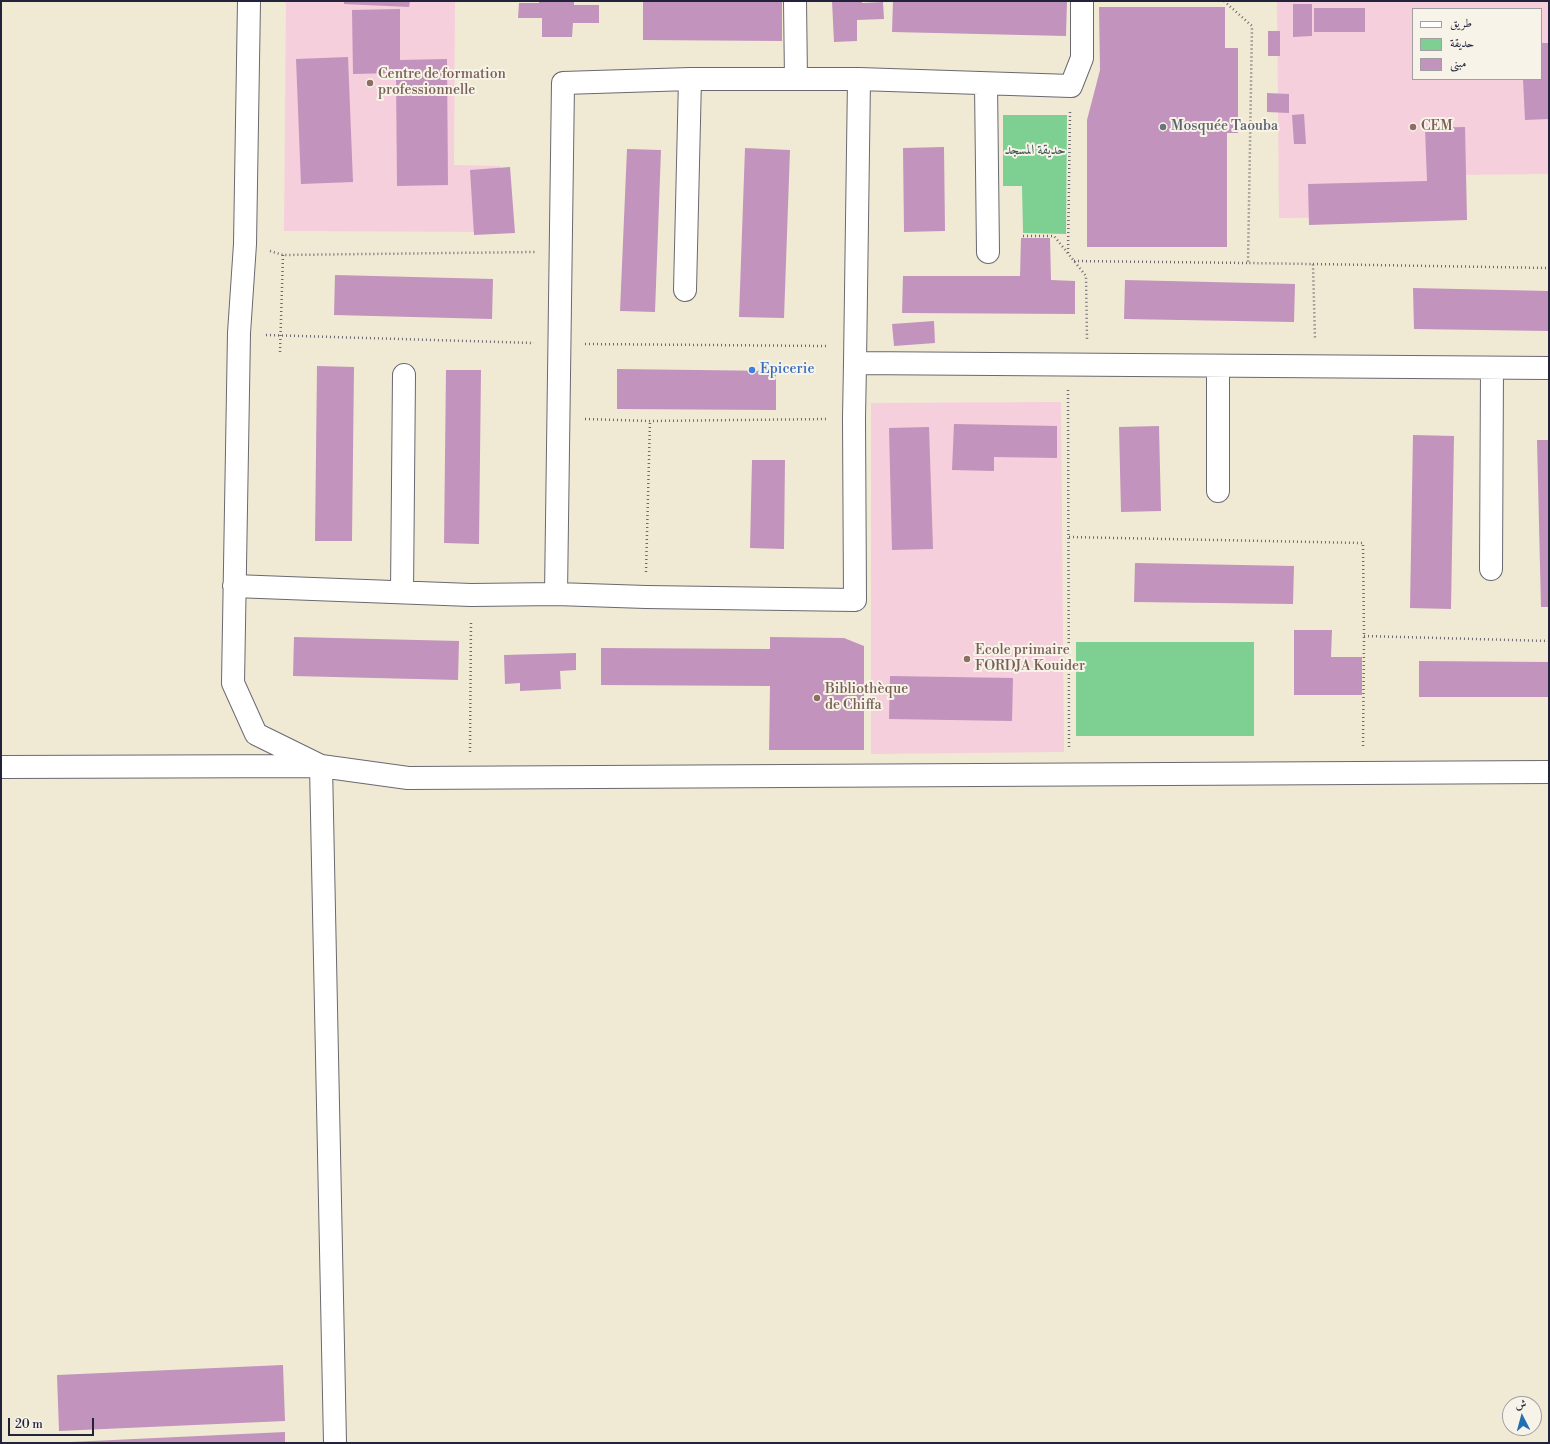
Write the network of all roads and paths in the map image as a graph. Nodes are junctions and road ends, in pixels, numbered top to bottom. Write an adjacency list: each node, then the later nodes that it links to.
1 (249, 1): 11 (street)
2 (795, 1): 6 (street)
3 (1082, 1): 9 (street)
4 (1224, 1): 17 (path)
5 (690, 79): 6 (street); 12 (street); 20 (street)
6 (796, 79): 7 (street)
7 (859, 79): 8 (street); 25 (street)
8 (986, 84): 9 (street); 13 (street)
9 (1071, 86): 14 (path)
10 (1023, 236): 14 (path)
11 (245, 244): 15 (path); 21 (street)
12 (561, 252): 15 (path); 23 (street)
13 (988, 252)
14 (1068, 254): 16 (path)
15 (283, 255): 22 (path)
16 (1074, 261): 17 (path); 26 (path)
17 (1248, 263): 18 (path)
18 (1313, 264): 19 (path); 28 (path)
19 (1549, 268)
20 (685, 290)
21 (239, 334): 22 (path); 38 (street)
22 (280, 335): 23 (path); 24 (path)
23 (560, 344): 25 (path); 33 (street)
24 (280, 352)
25 (854, 354): 26 (street); 32 (street)
26 (1078, 365): 27 (street); 36 (path)
27 (1218, 366): 28 (street); 35 (street)
28 (1315, 367): 29 (street)
29 (1492, 368): 30 (street); 37 (street)
30 (1549, 368)
31 (404, 374): 39 (street)
32 (854, 418): 34 (path); 42 (street)
33 (558, 419): 34 (path); 40 (street)
34 (650, 421): 42 (path)
35 (1218, 491)
36 (1069, 537): 43 (path); 49 (path)
37 (1491, 568)
38 (234, 586): 39 (street); 45 (street)
39 (402, 592): 41 (street)
40 (556, 594): 41 (street); 42 (street)
41 (471, 595): 50 (path)
42 (646, 597)
43 (1364, 636): 44 (path); 47 (path)
44 (1549, 641)
45 (321, 766): 46 (street); 50 (street); 51 (street)
46 (1, 767)
47 (1363, 772): 48 (street); 49 (street)
48 (1549, 772)
49 (1069, 774): 50 (street)
50 (470, 777)
51 (335, 1443)

